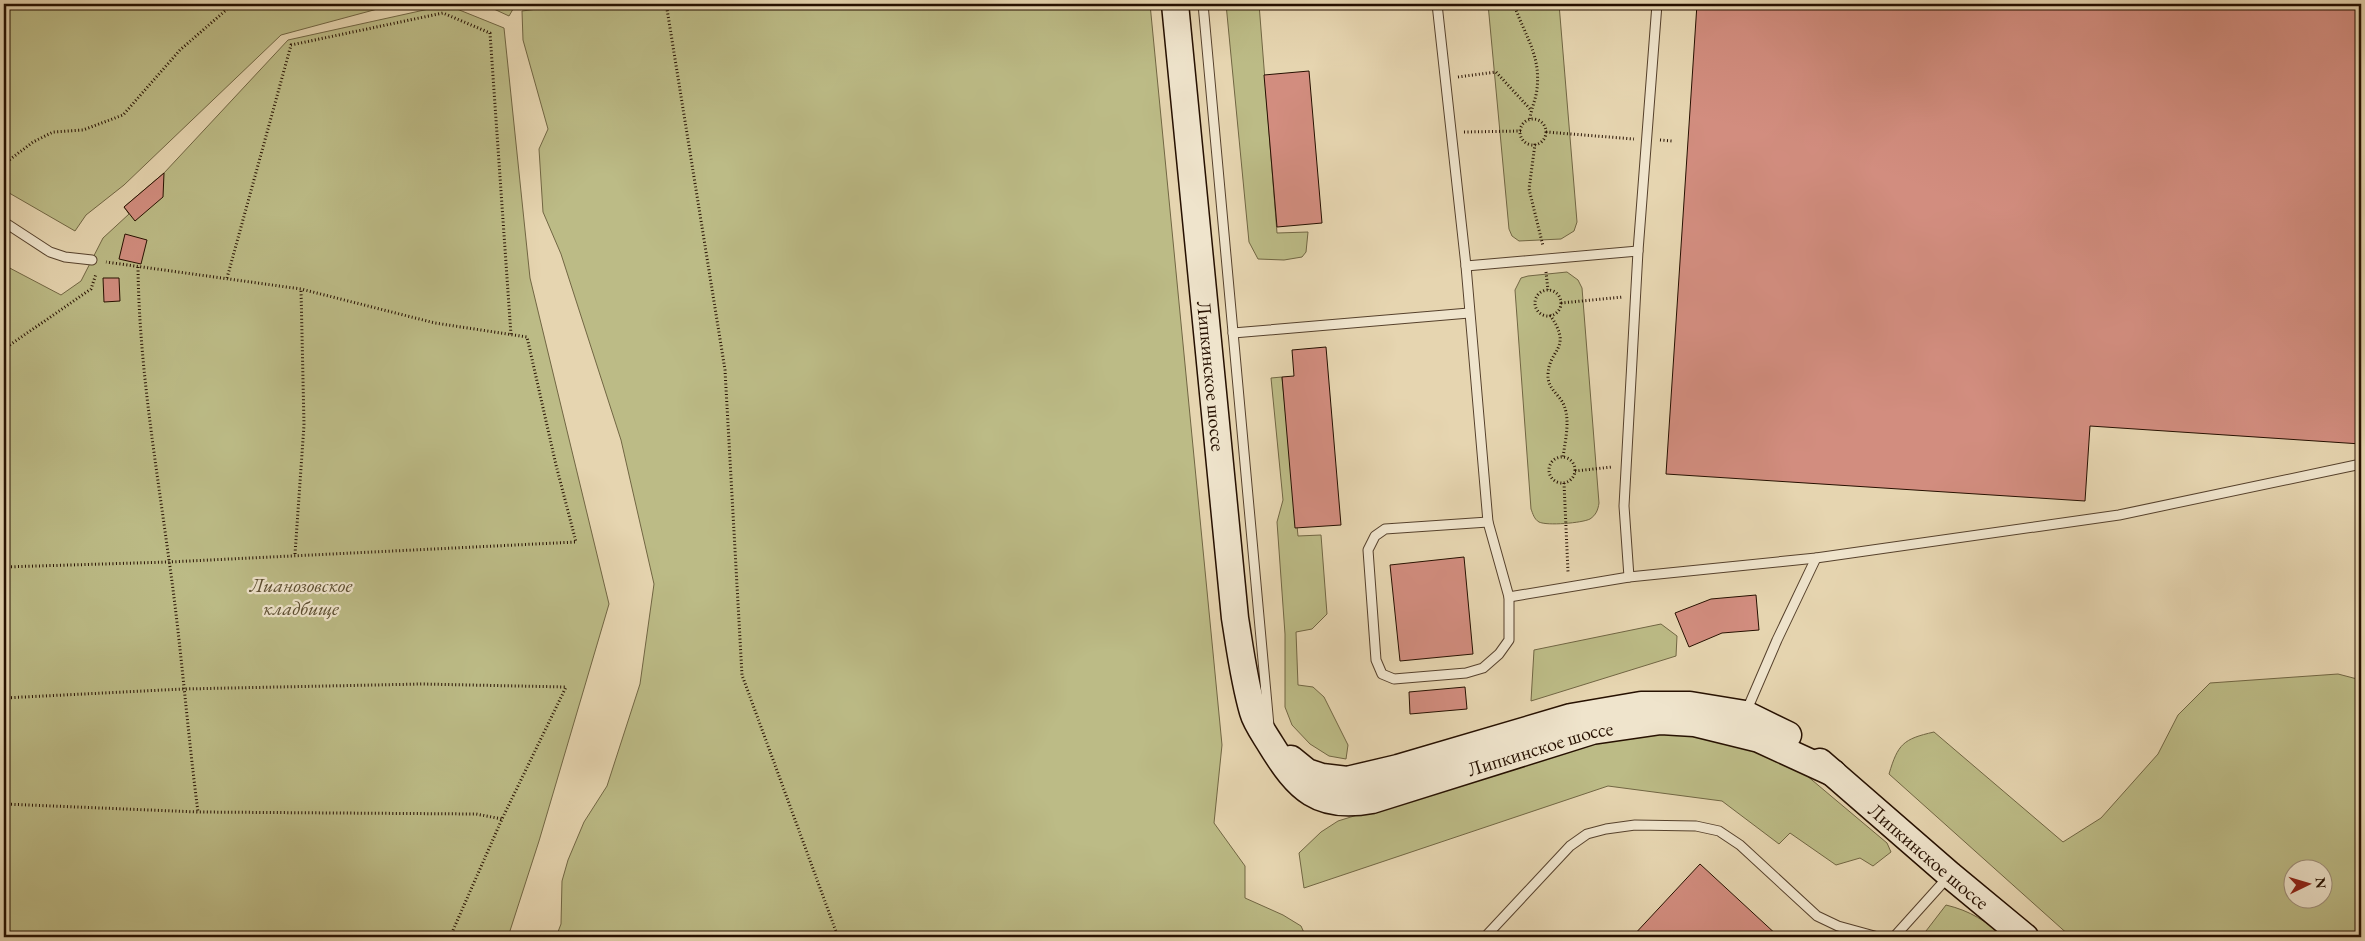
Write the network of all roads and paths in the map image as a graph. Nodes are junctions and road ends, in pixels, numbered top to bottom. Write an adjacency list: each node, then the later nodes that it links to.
1 (233, 4): 19 (path)
2 (664, 4): 60 (path)
3 (728, 4): 4 (path)
4 (754, 4)
5 (1175, 4): 52 (street, Липкинское шоссе)
6 (1203, 4): 33 (lane)
7 (1437, 4): 10 (lane)
8 (1514, 4): 11 (path)
9 (1657, 4): 16 (lane)
10 (1445, 78): 11 (path); 15 (lane)
11 (1531, 110): 12 (path)
12 (1530, 119): 13 (path); 14 (path)
13 (1521, 132): 15 (path); 18 (path)
14 (1546, 132): 16 (path); 18 (path)
15 (1451, 133): 24 (lane)
16 (1646, 140): 17 (path); 21 (lane)
17 (1672, 141)
18 (1535, 144): 22 (path)
19 (4, 164)
20 (4, 222): 23 (lane)
21 (1638, 251): 22 (lane); 29 (lane)
22 (1545, 259): 24 (lane); 28 (path)
23 (96, 261): 25 (path); 35 (path)
24 (1466, 266): 31 (lane)
25 (138, 267): 26 (path); 44 (path)
26 (227, 278): 27 (path); 34 (path)
27 (301, 289): 34 (path); 42 (path)
28 (1548, 290): 30 (path); 32 (path)
29 (1635, 296): 30 (path); 38 (lane)
30 (1561, 303): 32 (path)
31 (1469, 313): 33 (lane); 41 (lane)
32 (1550, 315): 36 (path)
33 (1233, 333): 52 (lane)
34 (511, 335): 42 (path)
35 (4, 349)
36 (1563, 458): 39 (path); 40 (path)
37 (2361, 464): 43 (lane)
38 (1626, 466): 39 (path); 46 (lane)
39 (1575, 471): 40 (path)
40 (1564, 483): 47 (path)
41 (1488, 522): 48 (lane); 48 (lane)
42 (295, 554): 44 (path)
43 (1816, 558): 46 (lane); 51 (lane)
44 (169, 562): 45 (path); 49 (path)
45 (4, 567)
46 (1629, 577): 47 (lane)
47 (1569, 587): 48 (lane)
48 (1510, 597)
49 (183, 690): 50 (path); 56 (path); 57 (path)
50 (4, 698)
51 (1743, 724): 53 (street, Липкинское шоссе); 54 (street, Липкинское шоссе); 58 (street, Липкинское шоссе)
52 (1270, 744): 53 (street, Липкинское шоссе); 54 (street, Липкинское шоссе)
53 (1378, 773): 54 (street)
54 (1304, 787)
55 (4, 804): 56 (path)
56 (198, 812): 57 (path)
57 (502, 820): 59 (path)
58 (1950, 875): 63 (lane); 64 (street, Липкинское шоссе)
59 (450, 937)
60 (838, 937)
61 (1485, 937): 62 (lane)
62 (1878, 937)
63 (1894, 937)
64 (2026, 937)

